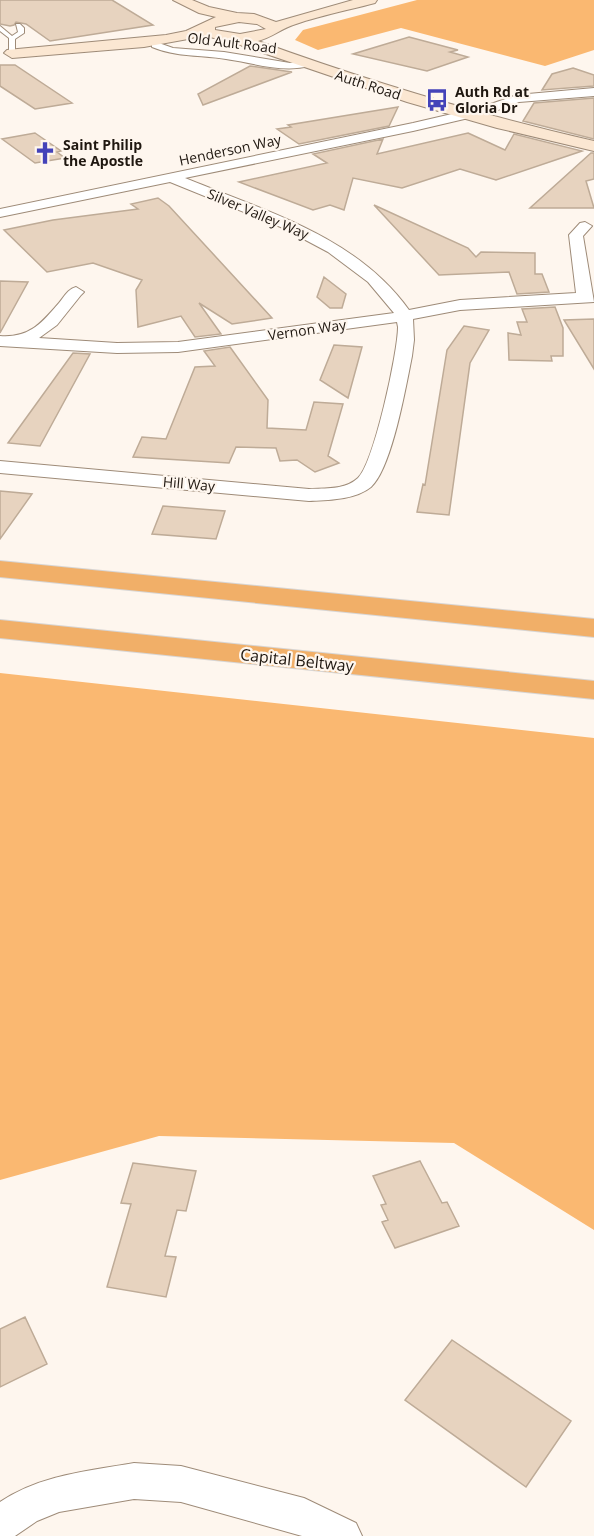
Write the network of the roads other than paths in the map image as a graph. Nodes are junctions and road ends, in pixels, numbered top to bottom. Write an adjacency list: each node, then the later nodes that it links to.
1 (180, 0): 4 (main road)
2 (338, 0): 5 (main road)
3 (370, 0): 9 (main road)
4 (204, 10): 5 (main road); 7 (main road)
5 (246, 19): 7 (main road); 9 (main road)
6 (18, 25): 12 (lane)
7 (209, 25): 10 (main road); 12 (main road)
8 (0, 28): 12 (lane)
9 (271, 31): 10 (main road); 13 (main road)
10 (231, 37): 11 (main road, Auth Road); 13 (main road, Auth Road)
11 (156, 45): 12 (main road, Auth Road); 14 (street, Old Ault Road)
12 (8, 49)
13 (282, 55): 14 (main road, Auth Road)
14 (306, 64): 16 (main road, Auth Road)
15 (594, 92): 16 (street, Henderson Way)
16 (466, 116): 17 (main road, Auth Road); 18 (street, Henderson Way)
17 (594, 146)
18 (172, 178): 19 (street, Henderson Way); 23 (street, Silver Valley Way)
19 (0, 213)
20 (585, 226): 22 (street)
21 (76, 292): 25 (street)
22 (589, 297): 23 (street, Vernon Way)
23 (404, 316): 25 (street, Vernon Way); 26 (street, Hill Way)
24 (0, 341): 25 (street, Vernon Way)
25 (18, 342)
26 (0, 466)
27 (0, 568): 28 (highway)
28 (594, 628)
29 (0, 629): 30 (highway, Capital Beltway)
30 (594, 690)
31 (0, 1524): 32 (street)
32 (343, 1536)

